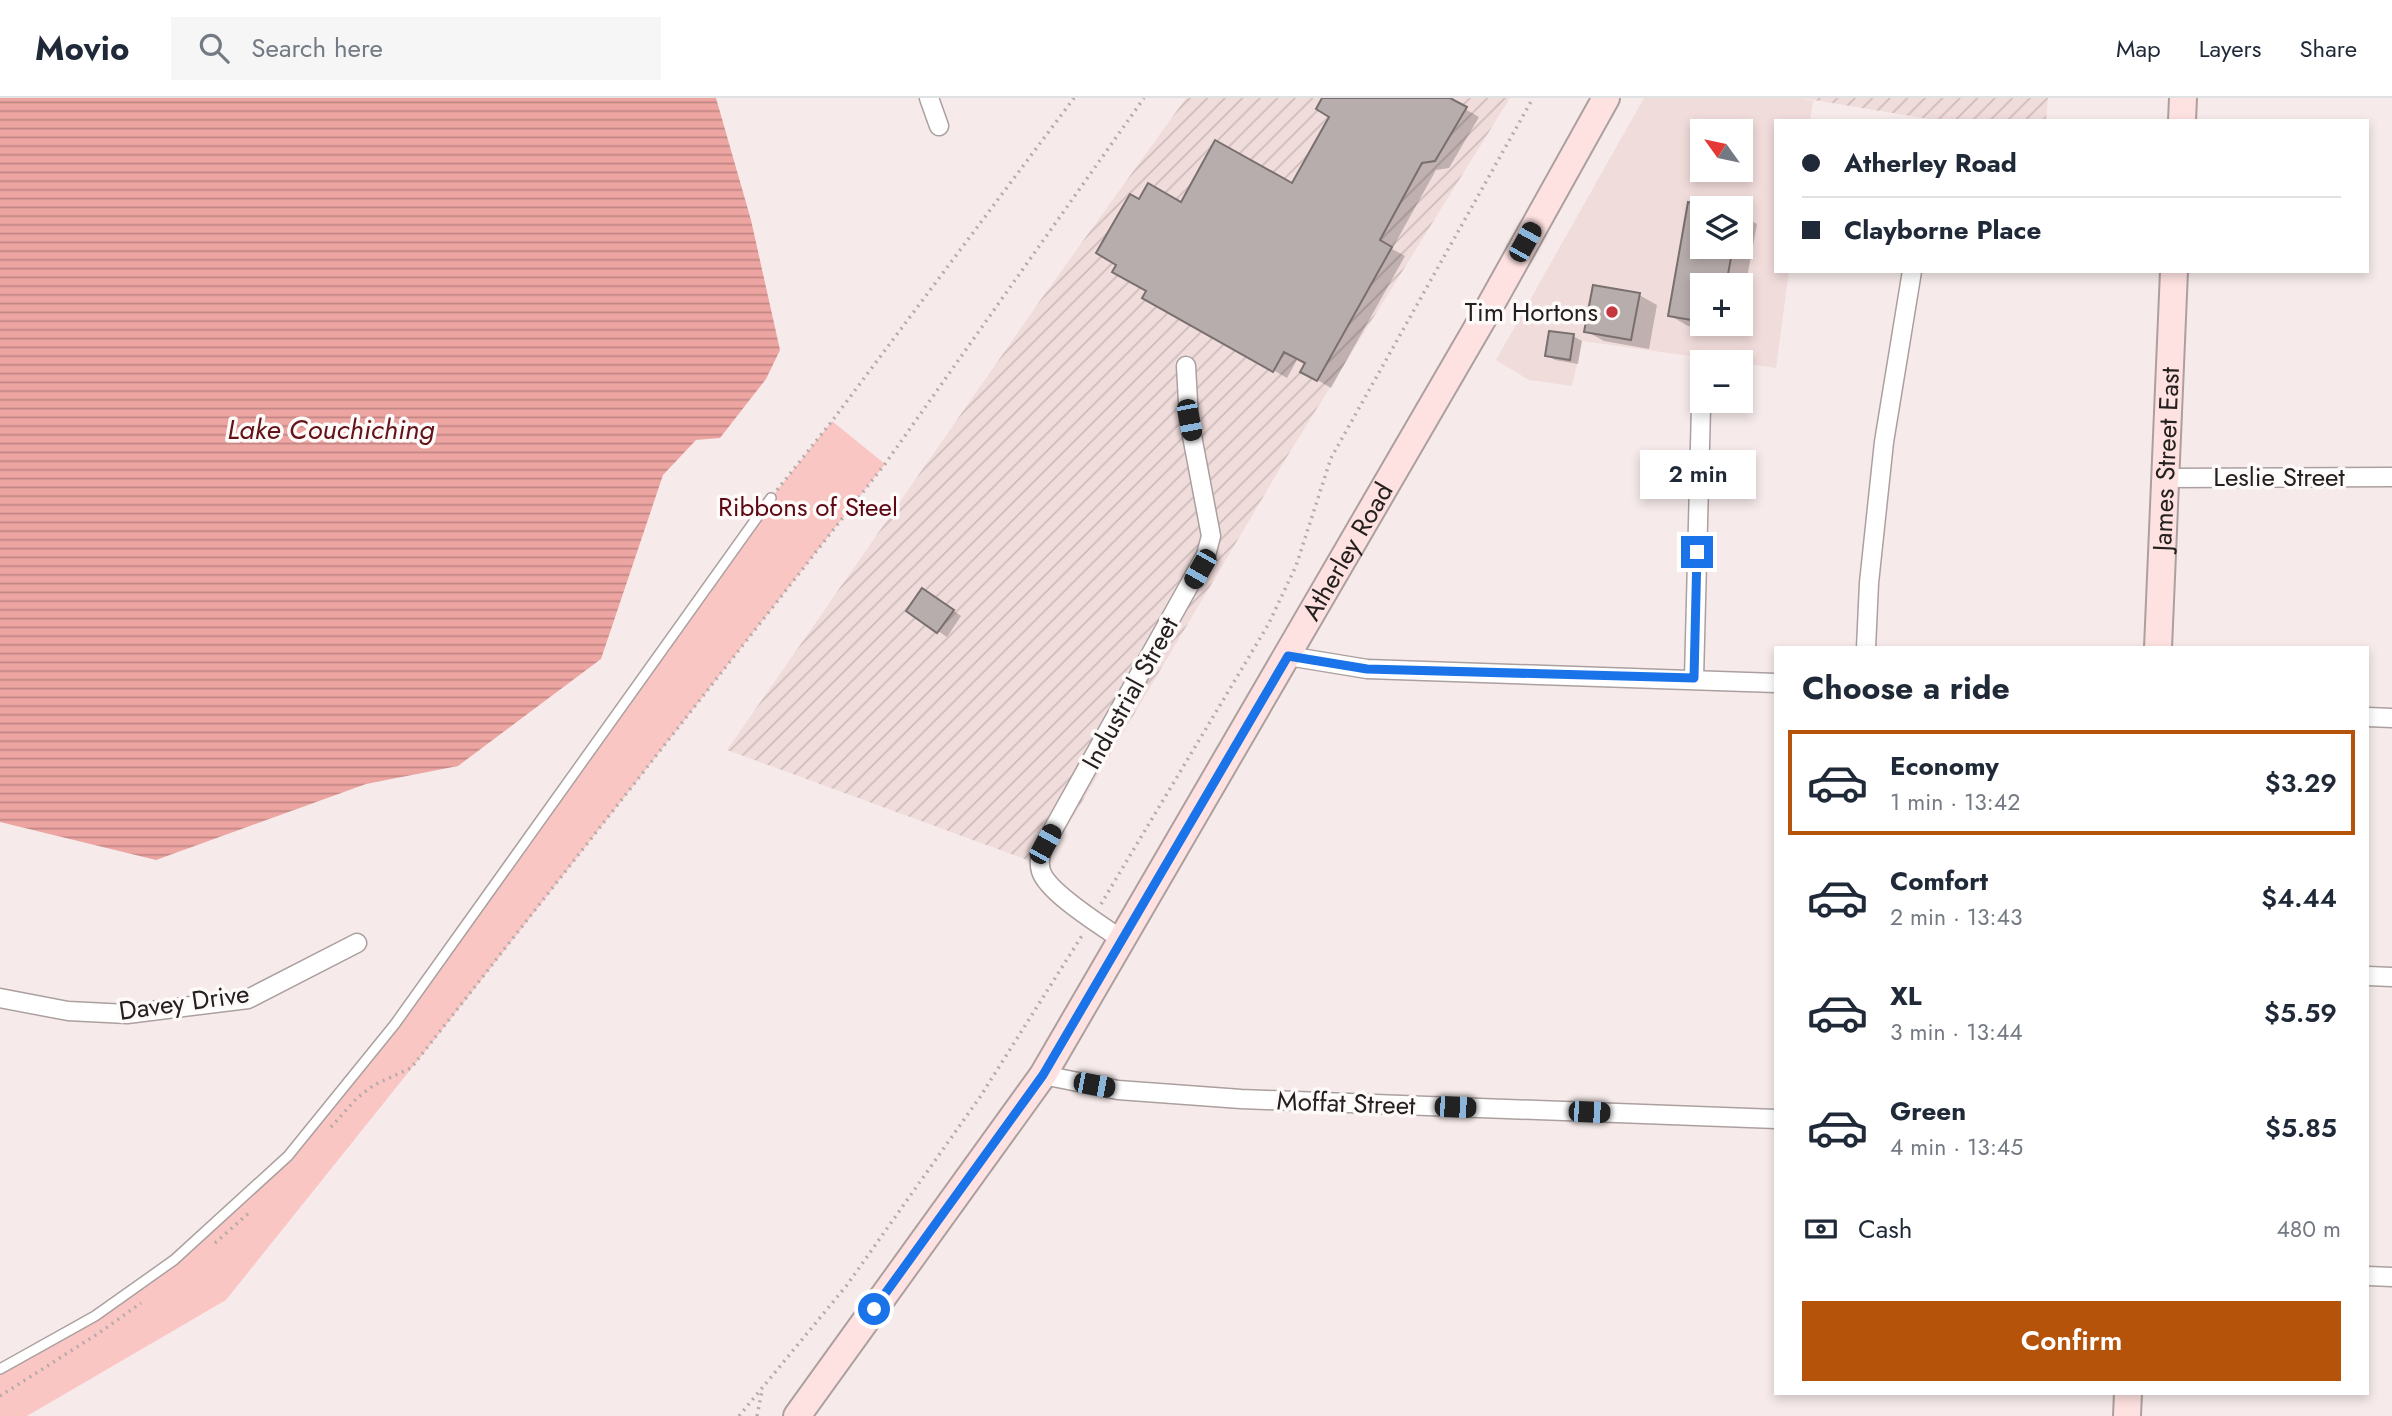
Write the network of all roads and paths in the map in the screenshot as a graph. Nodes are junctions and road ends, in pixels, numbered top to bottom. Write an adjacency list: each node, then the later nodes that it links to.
1 (929, 98): 8 (street)
2 (1074, 98): 15 (path)
3 (1144, 98): 29 (path)
4 (1533, 98): 23 (path)
5 (1606, 98): 18 (main road, Atherley Road)
6 (2183, 98): 7 (main road)
7 (2182, 119)
8 (939, 126)
9 (1912, 273): 16 (street)
10 (2174, 273): 14 (main road, James Street East)
11 (1186, 366): 23 (street, Industrial Street)
12 (1701, 413): 19 (street)
13 (2392, 477): 14 (street, Leslie Street)
14 (2165, 478): 17 (main road, James Street East)
15 (771, 498): 34 (lane)
16 (1866, 646)
17 (2158, 646)
18 (1288, 656): 19 (street); 24 (main road, Atherley Road)
19 (1694, 678): 20 (street)
20 (1774, 682)
21 (2369, 717): 22 (street)
22 (2392, 718)
23 (1092, 919): 24 (street, Industrial Street); 35 (path)
24 (1121, 939): 30 (main road, Atherley Road)
25 (357, 943): 28 (street, Davey Drive)
26 (2369, 976): 27 (street)
27 (2392, 977)
28 (0, 998)
29 (411, 1068)
30 (1043, 1075): 31 (street, Moffat Street); 39 (main road, Atherley Road)
31 (1774, 1119)
32 (2369, 1276): 33 (street)
33 (2392, 1277)
34 (0, 1369)
35 (762, 1388): 37 (path); 38 (path)
36 (2128, 1395): 40 (main road)
37 (739, 1416)
38 (757, 1416)
39 (796, 1416)
40 (2127, 1416)

